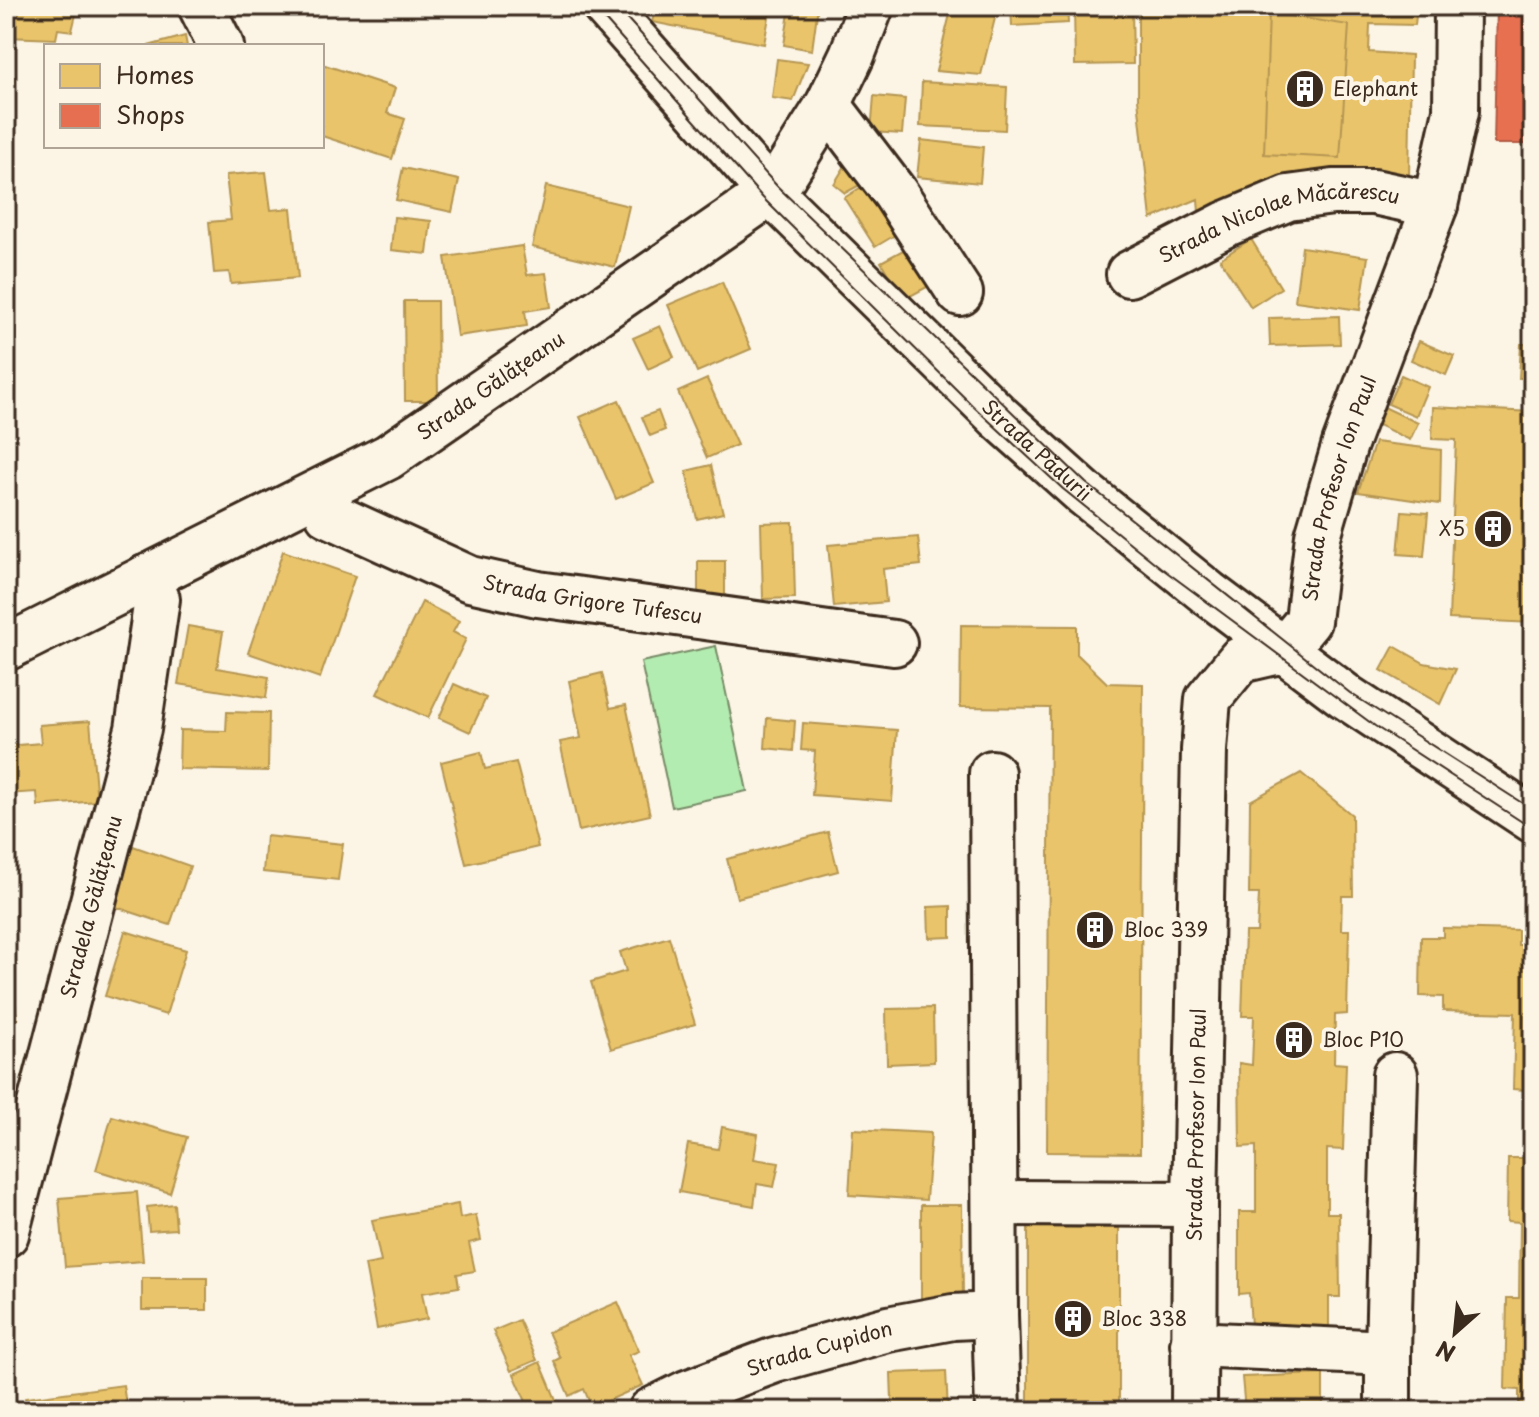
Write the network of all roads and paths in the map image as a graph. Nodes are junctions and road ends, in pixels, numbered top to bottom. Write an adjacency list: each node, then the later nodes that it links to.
1 (201, 6): 5 (street)
2 (605, 6): 7 (street, Strada Pădurii)
3 (871, 6): 6 (street, Strada Gălățeanu)
4 (1457, 6): 8 (street, Strada Profesor Ion Paul)
5 (220, 44)
6 (828, 105): 7 (street, Strada Gălățeanu); 10 (street)
7 (770, 192): 11 (street, Strada Gălățeanu); 15 (street, Strada Pădurii)
8 (1435, 205): 9 (street, Strada Nicolae Măcărescu); 15 (street, Strada Profesor Ion Paul)
9 (1129, 274)
10 (960, 293)
11 (320, 492): 12 (street, Strada Gălățeanu); 13 (street, Strada Grigore Tufescu)
12 (145, 578): 14 (street, Strada Gălățeanu); 21 (street, Stradela Gălățeanu)
13 (894, 643)
14 (6, 648)
15 (1284, 650): 17 (street, Strada Pădurii); 20 (street, Strada Profesor Ion Paul)
16 (992, 773): 19 (street)
17 (1533, 820)
18 (1395, 1075): 24 (street)
19 (996, 1203): 20 (street); 22 (street)
20 (1195, 1204): 23 (street, Strada Profesor Ion Paul)
21 (6, 1234)
22 (995, 1315): 25 (street, Strada Cupidon); 26 (street)
23 (1193, 1344): 24 (street); 27 (street, Strada Profesor Ion Paul)
24 (1388, 1353): 28 (street)
25 (651, 1411)
26 (998, 1411)
27 (1194, 1411)
28 (1388, 1411)

